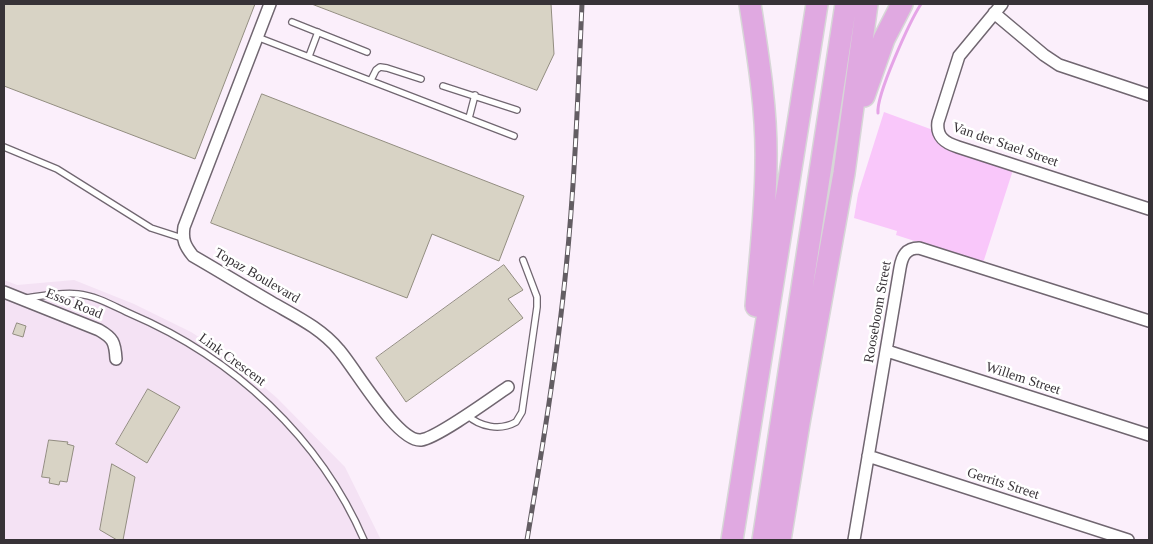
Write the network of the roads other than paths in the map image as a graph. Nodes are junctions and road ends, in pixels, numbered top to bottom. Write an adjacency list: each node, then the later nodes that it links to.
1 (270, 4): 10 (street)
2 (750, 4): 35 (highway)
3 (817, 4): 35 (highway)
4 (846, 4): 38 (highway)
5 (867, 4): 22 (highway)
6 (902, 4): 22 (highway)
7 (998, 8): 17 (street); 23 (street, Van der Stael Street)
8 (292, 22): 9 (lane)
9 (318, 32): 11 (lane); 12 (lane)
10 (257, 37): 12 (lane); 24 (street)
11 (367, 52)
12 (308, 56): 14 (lane)
13 (421, 79): 14 (lane)
14 (371, 80): 19 (lane)
15 (443, 86): 16 (lane)
16 (475, 95): 18 (lane); 19 (lane)
17 (1149, 95)
18 (517, 110)
19 (469, 118): 20 (lane)
20 (514, 136)
21 (4, 147): 24 (lane)
22 (844, 173): 39 (highway)
23 (1149, 209)
24 (182, 238): 32 (street, Topaz Boulevard)
25 (524, 260): 32 (lane)
26 (4, 292): 27 (street, Esso Road)
27 (21, 298): 30 (street, Esso Road); 36 (lane, Link Crescent)
28 (1149, 320): 29 (street, Rooseboom Street)
29 (887, 351): 33 (street, Willem Street); 34 (street, Rooseboom Street)
30 (116, 359)
31 (508, 387): 32 (street, Topaz Boulevard)
32 (467, 415)
33 (1149, 435)
34 (868, 456): 40 (street, Rooseboom Street); 41 (street, Gerrits Street)
35 (743, 474): 37 (highway)
36 (364, 540)
37 (732, 540)
38 (762, 540)
39 (780, 540)
40 (854, 540)
41 (1128, 540)

